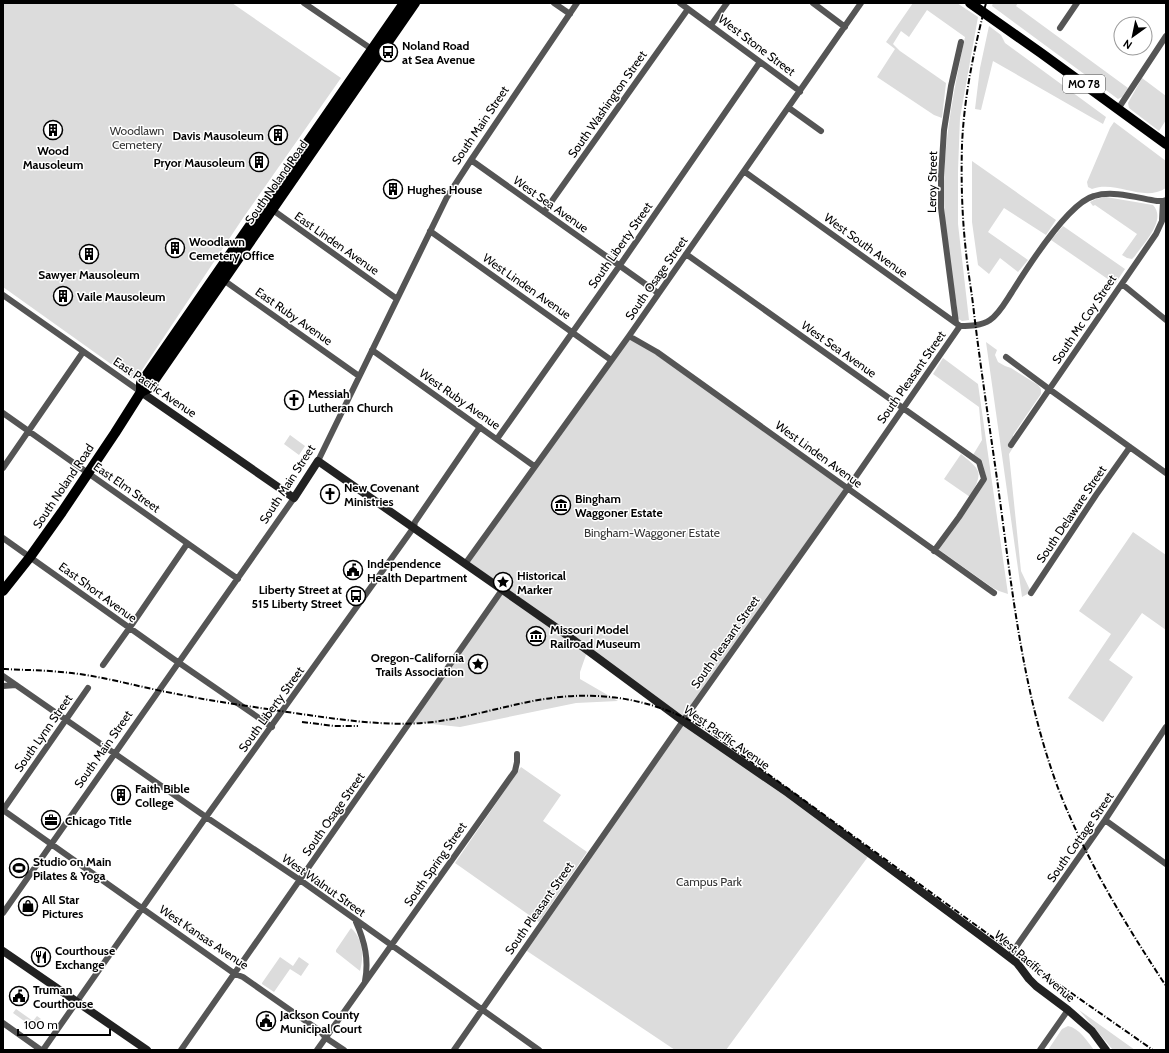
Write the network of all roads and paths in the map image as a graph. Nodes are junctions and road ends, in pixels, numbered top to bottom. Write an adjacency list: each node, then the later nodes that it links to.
1 (304, 3): 19 (street)
2 (404, 3): 19 (main road, South Noland Road)
3 (415, 3): 19 (main road, South Noland Road)
4 (554, 3): 13 (street)
5 (577, 3): 13 (street, South Main Street)
6 (680, 3): 12 (street, West Stone Street)
7 (727, 3): 14 (street)
8 (812, 3): 15 (street)
9 (862, 3): 15 (street, South Osage Street)
10 (970, 3): 23 (main road, MO 78)
11 (1077, 3): 16 (street)
12 (688, 9): 14 (street, West Stone Street); 30 (street, South Washington Street)
13 (570, 14): 26 (street, South Main Street)
14 (711, 25): 20 (street, West Stone Street)
15 (845, 27): 21 (street, South Osage Street)
16 (1060, 28)
17 (1166, 36): 23 (street)
18 (961, 42): 41 (street, Leroy Street)
19 (376, 52): 29 (main road, South Noland Road)
20 (760, 62): 21 (street, West Stone Street); 33 (street, South Liberty Street)
21 (800, 92): 22 (street, South Osage Street)
22 (789, 108): 24 (street); 27 (street, South Osage Street)
23 (1118, 109): 25 (main road, MO 78)
24 (821, 131)
25 (1166, 144)
26 (471, 160): 30 (street, West Sea Avenue); 31 (street, South Main Street)
27 (745, 172): 32 (street, South Osage Street); 41 (street, West South Avenue)
28 (1164, 200): 36 (street, South Mc Coy Street); 41 (street)
29 (268, 207): 34 (main road, South Noland Road); 35 (main road, South Noland Road); 39 (street, East Linden Avenue)
30 (544, 212): 33 (street, West Sea Avenue)
31 (430, 231): 39 (street, South Main Street); 42 (street, West Linden Avenue)
32 (686, 254): 37 (street, South Osage Street); 51 (street, West Sea Avenue)
33 (620, 265): 37 (street, West Sea Avenue); 42 (street, South Liberty Street)
34 (215, 274): 35 (street, East Ruby Avenue); 50 (main road, South Noland Road)
35 (224, 280): 48 (street, East Ruby Avenue); 50 (main road, South Noland Road)
36 (1122, 284): 40 (street); 49 (street, South Mc Coy Street)
37 (658, 293): 43 (street, South Osage Street)
38 (3, 295): 45 (street, East Pacific Avenue)
39 (398, 298): 44 (street, South Main Street)
40 (1166, 320)
41 (958, 325): 51 (street, South Pleasant Street)
42 (572, 332): 47 (street, West Linden Avenue); 55 (street, South Liberty Street)
43 (629, 336): 47 (street, South Osage Street); 63 (street, West Linden Avenue)
44 (372, 350): 48 (street, South Main Street); 53 (street, West Ruby Avenue)
45 (84, 352): 50 (street, East Pacific Avenue); 54 (street)
46 (1006, 356): 49 (street)
47 (611, 360): 59 (street, South Osage Street)
48 (359, 376): 58 (street, South Main Street)
49 (1049, 390): 56 (street, South Mc Coy Street); 57 (street)
50 (141, 392): 61 (main road, South Noland Road); 64 (street, East Pacific Avenue)
51 (904, 408): 63 (street, South Pleasant Street); 68 (street, West Sea Avenue)
52 (3, 413): 54 (street, East Elm Street)
53 (480, 427): 55 (street, West Ruby Avenue); 65 (street, South Liberty Street)
54 (29, 431): 60 (street); 61 (street, East Elm Street)
55 (497, 439): 59 (street, West Ruby Avenue)
56 (1011, 445)
57 (1130, 447): 62 (street); 75 (street, South Delaware Street)
58 (318, 461): 64 (street, South Main Street); 65 (street, West Pacific Avenue)
59 (534, 466): 70 (street, South Osage Street)
60 (3, 468)
61 (88, 473): 67 (street, East Elm Street); 69 (main road, South Noland Road)
62 (1166, 473)
63 (848, 488): 68 (street, West Linden Avenue); 84 (street, South Pleasant Street)
64 (294, 498): 71 (street, South Main Street)
65 (414, 527): 70 (street, West Pacific Avenue); 85 (street, South Liberty Street)
66 (3, 538): 69 (street, East Short Avenue)
67 (187, 544): 71 (street, East Elm Street); 76 (street)
68 (934, 551): 74 (street, West Linden Avenue)
69 (30, 557): 73 (main road, South Noland Road); 76 (street, East Short Avenue)
70 (465, 564): 72 (street, West Pacific Avenue)
71 (238, 579): 77 (street, South Main Street)
72 (502, 590): 84 (street, West Pacific Avenue); 94 (street, South Osage Street)
73 (3, 591)
74 (994, 593)
75 (1031, 593)
76 (130, 628): 77 (street, East Short Avenue); 78 (street)
77 (179, 663): 85 (street, East Short Avenue); 87 (street, South Main Street)
78 (103, 665)
79 (3, 676): 80 (street, West Walnut Street)
80 (16, 685): 81 (street); 83 (street, West Walnut Street)
81 (3, 686)
82 (88, 688): 83 (street, South Lynn Street)
83 (66, 719): 87 (street, West Walnut Street); 89 (street, South Lynn Street)
84 (683, 721): 100 (street, West Pacific Avenue); 104 (street, South Pleasant Street)
85 (272, 727): 90 (street, South Liberty Street)
86 (1166, 727): 91 (street, South Cottage Street)
87 (115, 753): 90 (street, West Walnut Street); 92 (street, South Main Street)
88 (517, 754): 98 (street, South Spring Street)
89 (3, 810): 92 (street, West Kansas Avenue)
90 (206, 817): 94 (street, West Walnut Street); 95 (street, South Liberty Street)
91 (1105, 820): 93 (street); 100 (street, South Cottage Street)
92 (51, 844): 95 (street, West Kansas Avenue); 96 (street, South Main Street)
93 (1166, 864)
94 (300, 880): 97 (street, West Walnut Street); 101 (street, South Osage Street)
95 (142, 909): 101 (street, West Kansas Avenue); 103 (street, South Liberty Street)
96 (3, 913)
97 (356, 921): 98 (street, West Walnut Street); 102 (street, South Spring Street)
98 (391, 945): 102 (street, South Spring Street); 104 (street, West Walnut Street)
99 (3, 951): 103 (street)
100 (1010, 957): 105 (street, West Pacific Avenue)
101 (235, 974): 107 (street, West Kansas Avenue); 110 (street, South Osage Street)
102 (364, 985): 107 (street, South Spring Street)
103 (76, 1002): 108 (street, South Liberty Street); 109 (street)
104 (482, 1010): 113 (street, South Pleasant Street); 114 (street, West Walnut Street)
105 (1068, 1010): 115 (street); 116 (street, West Pacific Avenue)
106 (3, 1023): 108 (street)
107 (326, 1038): 111 (street, South Spring Street); 112 (street, West Kansas Avenue)
108 (42, 1050)
109 (147, 1050)
110 (181, 1050)
111 (317, 1050)
112 (344, 1050)
113 (454, 1050)
114 (540, 1050)
115 (1040, 1050)
116 (1106, 1050)

